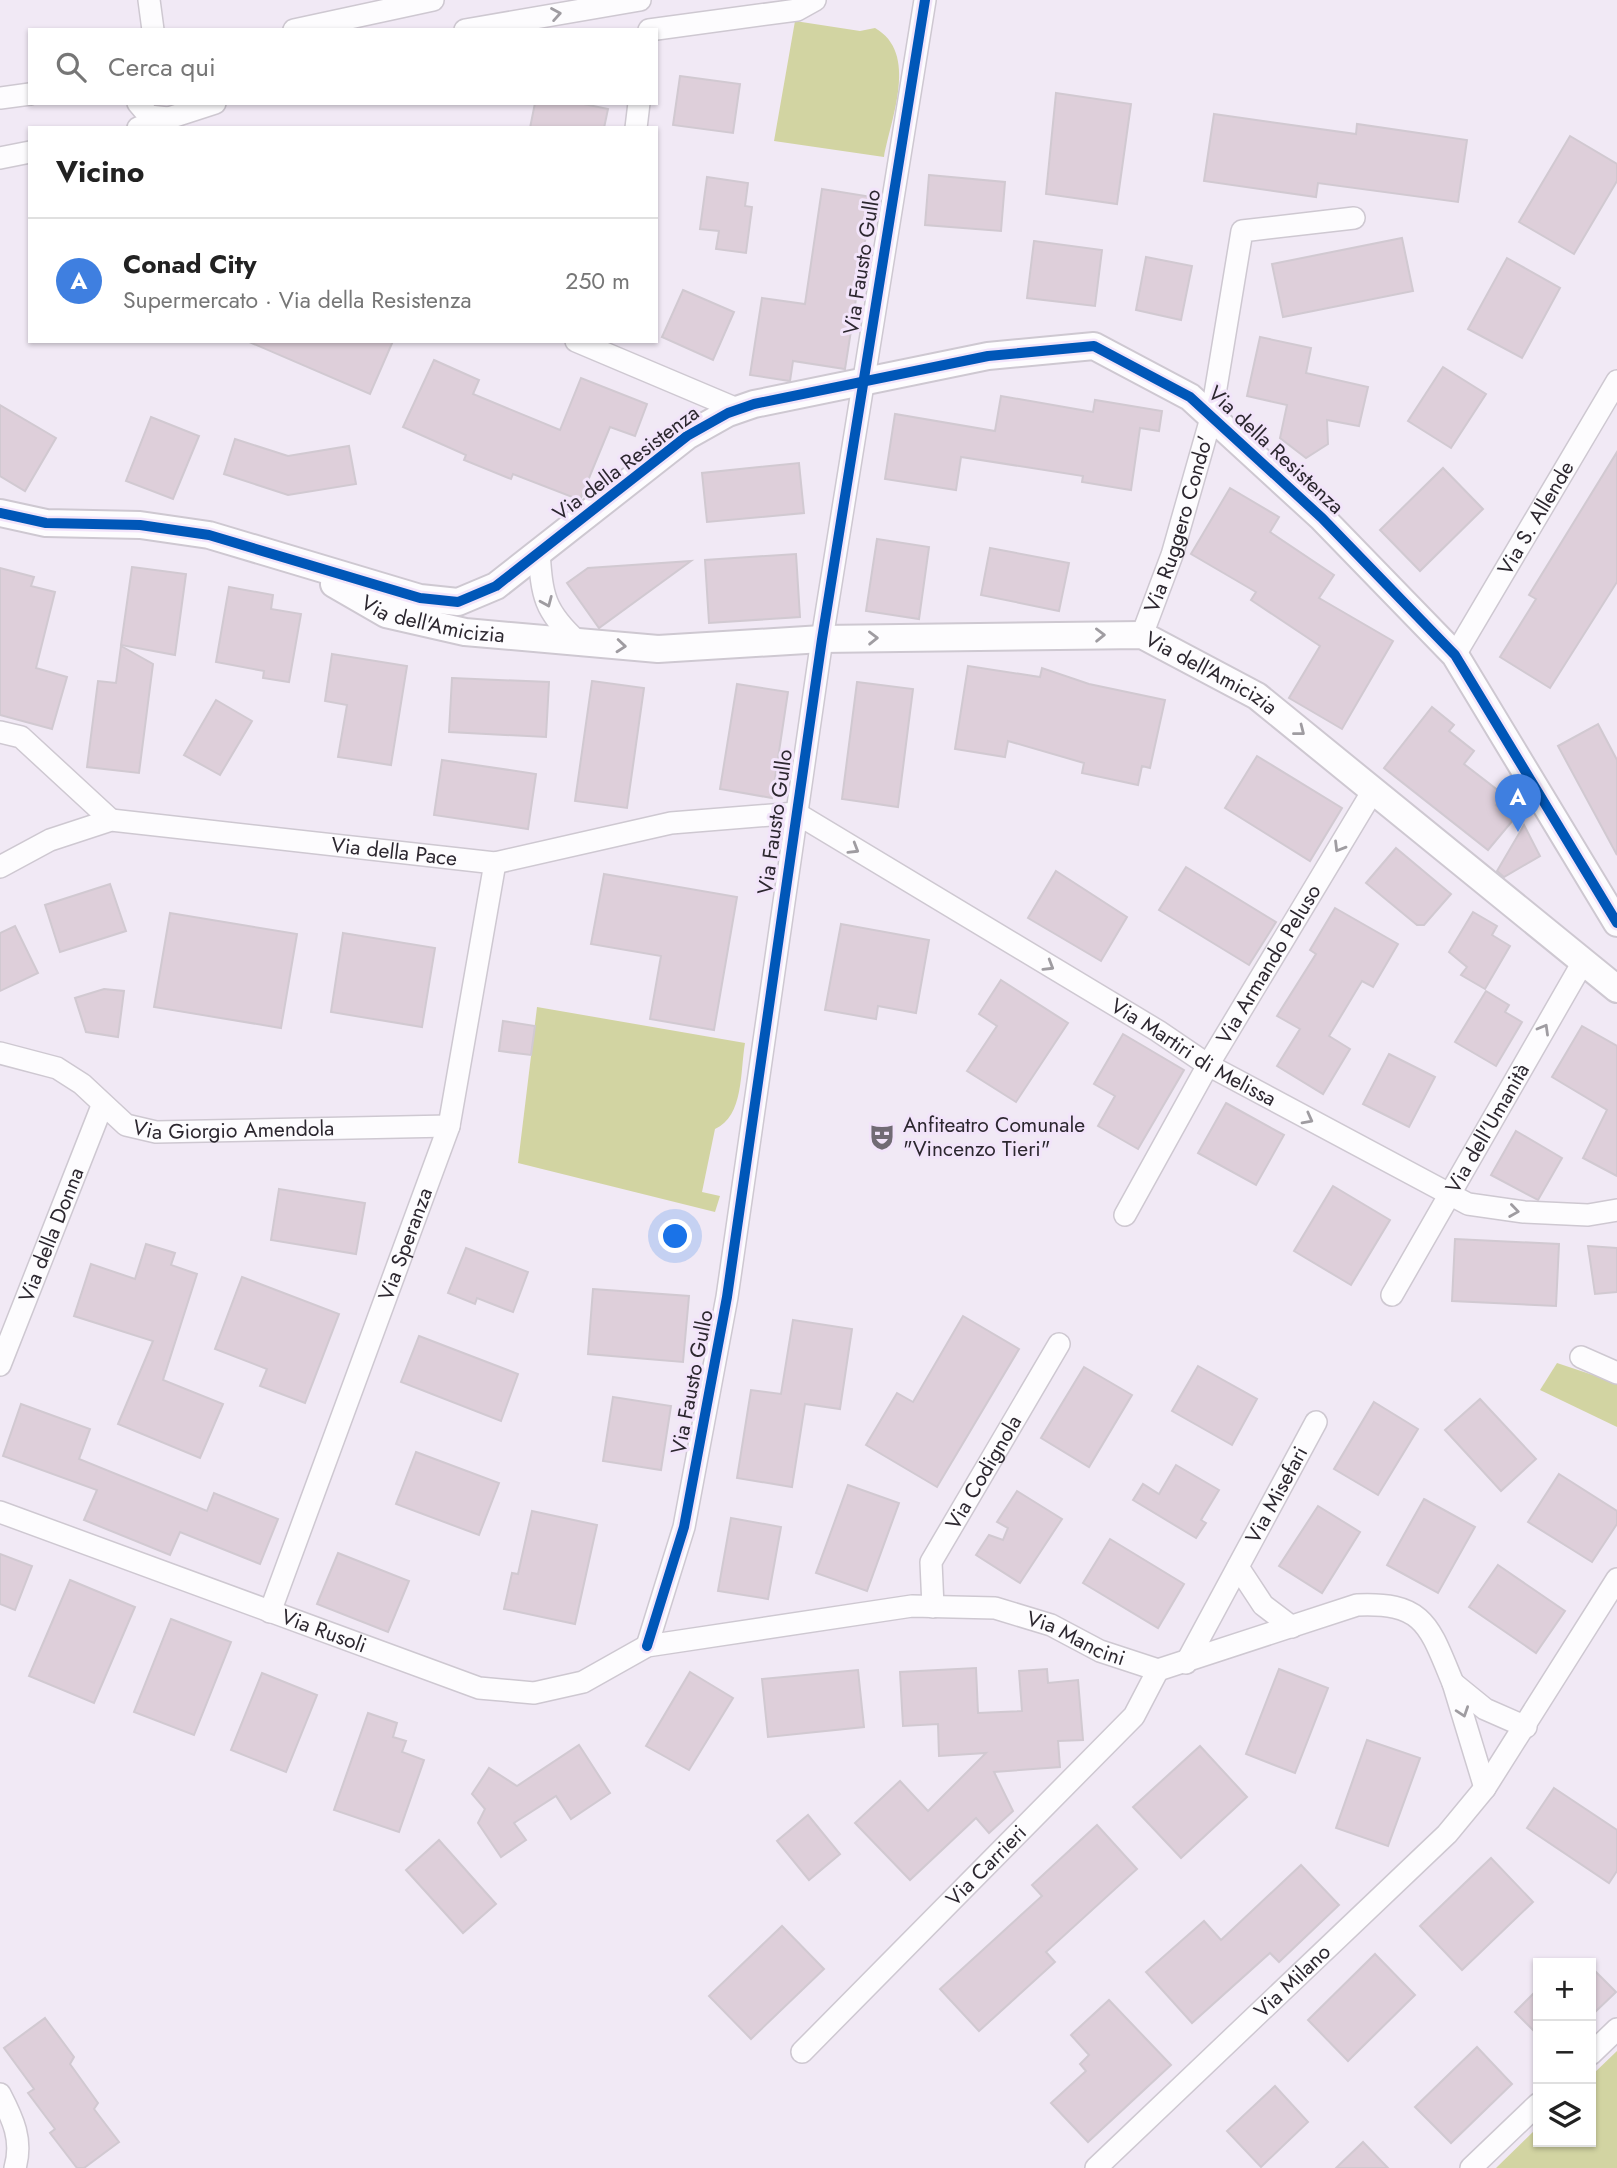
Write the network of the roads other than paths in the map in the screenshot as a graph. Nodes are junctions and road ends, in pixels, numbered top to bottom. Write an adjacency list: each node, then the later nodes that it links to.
1 (149, 0): 6 (street)
2 (433, 0): 7 (street)
3 (640, 0): 8 (street, one-way to 3)
4 (815, 0): 9 (street)
5 (925, 0): 25 (street, Via Fausto Gullo)
6 (153, 28)
7 (303, 28)
8 (477, 28)
9 (658, 29)
10 (28, 94): 11 (street)
11 (0, 98)
12 (140, 105): 16 (street)
13 (185, 105): 16 (street)
14 (209, 105): 16 (street)
15 (639, 105): 18 (street)
16 (168, 118): 17 (street)
17 (144, 126)
18 (636, 126)
19 (28, 152): 20 (street)
20 (0, 158)
21 (1354, 218): 27 (street, Via Ruggero Condo')
22 (586, 343): 23 (street)
23 (607, 347): 26 (street)
24 (1617, 381): 34 (street, Via S. Allende)
25 (861, 384): 26 (street, Via della Resistenza); 27 (street, Via della Resistenza); 32 (street, Via Fausto Gullo)
26 (737, 409): 29 (street, Via della Resistenza)
27 (1211, 418): 31 (street, Via Ruggero Condo'); 34 (street, Via della Resistenza)
28 (0, 513): 30 (street, Via della Resistenza)
29 (539, 552): 30 (street, Via della Resistenza); 33 (street, one-way to 33)
30 (299, 564): 33 (street, Via dell'Amicizia)
31 (1142, 635): 32 (street, Via dell'Amicizia, one-way to 31); 36 (street, Via dell'Amicizia, one-way to 36)
32 (821, 639): 33 (street, Via dell'Amicizia, one-way to 32); 37 (street, Via Fausto Gullo)
33 (578, 642)
34 (1455, 655): 41 (street, Via della Resistenza)
35 (0, 732): 38 (street)
36 (1374, 789): 42 (street, Via dell'Amicizia); 45 (street, Via Armando Peluso, one-way to 45)
37 (796, 813): 39 (street, Via della Pace); 45 (street, Via Martiri di Melissa, one-way to 45); 63 (street, Via Fausto Gullo)
38 (111, 820): 39 (street, Via della Pace); 40 (street, Via della Pace)
39 (495, 863): 47 (street, Via Speranza)
40 (0, 867)
41 (1615, 912)
42 (1583, 962): 43 (street, Via dell'Amicizia); 48 (street, Via dell'Umanità, one-way to 42)
43 (1613, 981)
44 (0, 1053): 46 (street, Via Giorgio Amendola)
45 (1208, 1065): 48 (street, Via Martiri di Melissa, one-way to 48); 50 (street, Via Armando Peluso)
46 (102, 1106): 47 (street, Via Giorgio Amendola); 54 (street, Via della Donna)
47 (449, 1126): 61 (street, Via Speranza)
48 (1450, 1195): 49 (street, Via Martiri di Melissa, one-way to 49); 51 (street, Via dell'Umanità)
49 (1617, 1210)
50 (1125, 1215)
51 (1392, 1295)
52 (1059, 1344): 60 (street, Via Codignola)
53 (1581, 1357): 55 (street)
54 (0, 1365)
55 (1617, 1373)
56 (1316, 1422): 58 (street, Via Misefari)
57 (0, 1512): 61 (street, Via Rusoli)
58 (1238, 1567): 62 (street, Via Misefari); 64 (street, Via Misefari)
59 (1617, 1580): 67 (street)
60 (933, 1607): 63 (street, Via Mancini); 65 (street, Via Mancini)
61 (270, 1612): 63 (street, Via Rusoli)
62 (1292, 1627): 64 (street); 66 (street)
63 (647, 1646)
64 (1186, 1663): 65 (street)
65 (1158, 1670): 71 (street, Via Carrieri)
66 (1453, 1683): 67 (street); 68 (street, one-way to 68)
67 (1526, 1727): 68 (street)
68 (1485, 1788): 75 (street, Via Milano)
69 (1617, 2029): 70 (street)
70 (1596, 2049)
71 (802, 2053)
72 (0, 2094): 74 (street)
73 (1533, 2109): 76 (street)
74 (15, 2168)
75 (1096, 2168)
76 (1471, 2168)

